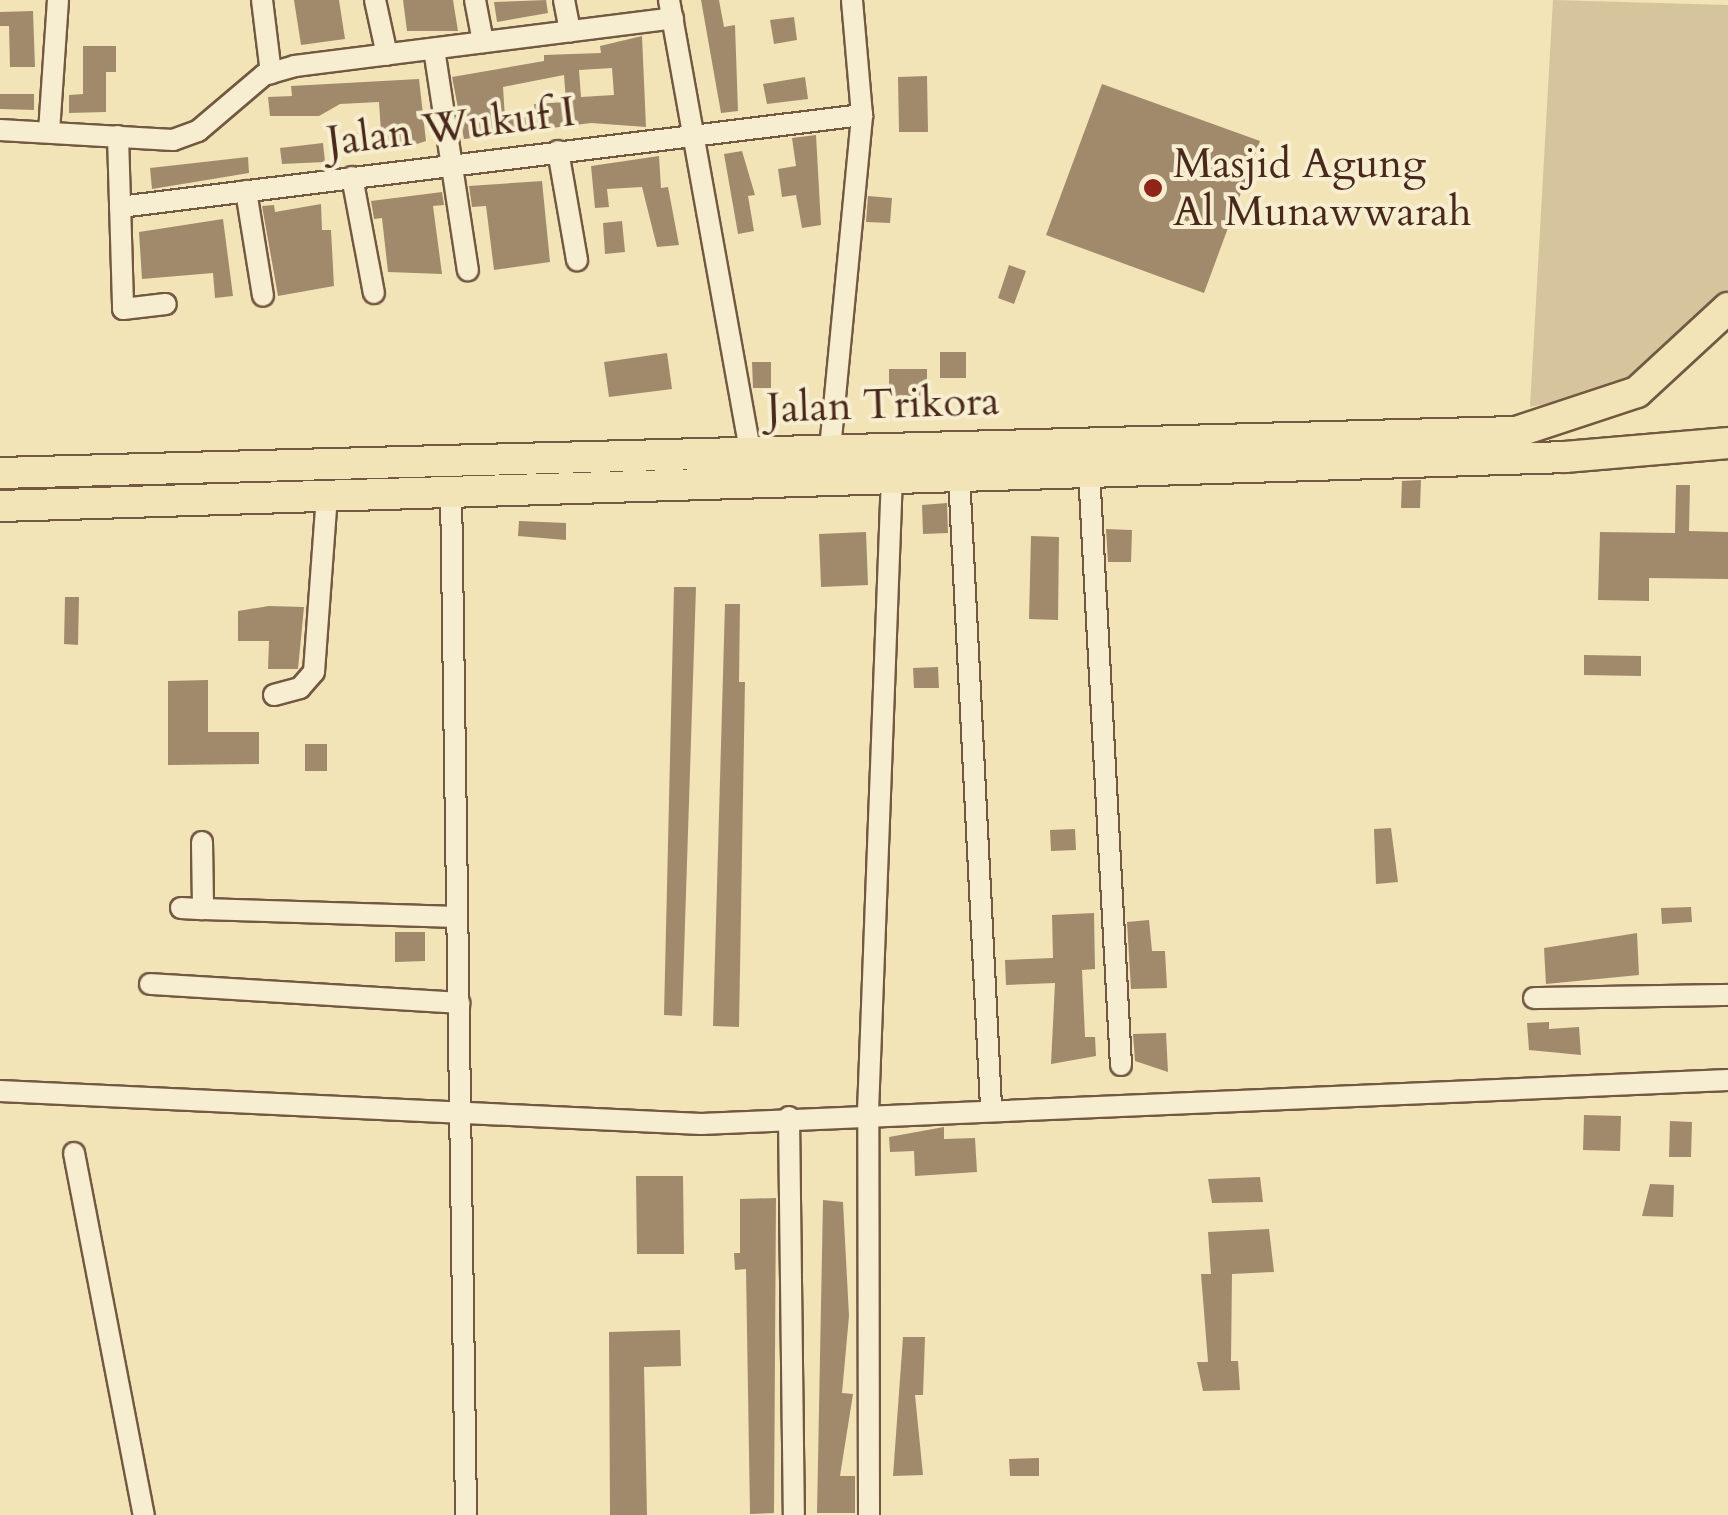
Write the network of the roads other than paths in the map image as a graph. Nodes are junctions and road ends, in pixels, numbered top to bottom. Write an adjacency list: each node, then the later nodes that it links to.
1 (58, 0): 15 (street)
2 (262, 0): 12 (street)
3 (375, 0): 11 (street)
4 (474, 0): 9 (street)
5 (564, 0): 8 (street)
6 (852, 0): 13 (street)
7 (671, 9): 8 (street); 16 (street)
8 (570, 32): 9 (street)
9 (483, 42): 10 (street)
10 (434, 49): 11 (street); 19 (street)
11 (387, 55): 12 (street)
12 (271, 73): 17 (street)
13 (862, 115): 16 (street, Jalan Wukuf I); 31 (street)
14 (0, 130): 15 (street)
15 (49, 132): 17 (street)
16 (695, 134): 18 (street, Jalan Wukuf I); 32 (street)
17 (118, 136): 22 (street)
18 (558, 151): 19 (street, Jalan Wukuf I); 23 (street)
19 (451, 165): 20 (street, Jalan Wukuf I); 24 (street)
20 (352, 177): 21 (street, Jalan Wukuf I); 25 (street)
21 (246, 192): 22 (street, Jalan Wukuf I); 26 (street)
22 (120, 207): 27 (street)
23 (577, 260)
24 (468, 270)
25 (374, 293)
26 (262, 296)
27 (166, 304)
28 (1728, 308): 29 (main road, Jalan Trikora)
29 (1268, 434): 31 (main road, Jalan Trikora); 33 (main road)
30 (1728, 443): 33 (main road, Jalan Trikora)
31 (830, 449): 32 (main road, Jalan Trikora)
32 (750, 452): 36 (main road, Jalan Trikora)
33 (1267, 465): 34 (main road, Jalan Trikora)
34 (1089, 470): 37 (main road, Jalan Trikora); 51 (street)
35 (0, 473): 36 (main road, Jalan Trikora)
36 (529, 473): 38 (main road, Jalan Trikora); 39 (main road, Jalan Trikora)
37 (958, 475): 38 (main road, Jalan Trikora); 54 (street)
38 (892, 477): 55 (street)
39 (452, 489): 40 (main road, Jalan Trikora); 46 (street)
40 (327, 494): 41 (main road, Jalan Trikora); 42 (street)
41 (0, 506)
42 (274, 695)
43 (202, 842): 45 (street)
44 (181, 908): 45 (street)
45 (204, 908): 46 (street)
46 (457, 918): 50 (street)
47 (150, 984): 50 (street)
48 (1728, 995): 49 (street)
49 (1534, 998)
50 (458, 1003): 57 (street)
51 (1120, 1066)
52 (1728, 1080): 54 (street)
53 (0, 1092): 57 (street)
54 (991, 1106): 55 (street)
55 (868, 1112): 56 (street); 62 (street)
56 (790, 1117): 57 (street); 61 (street)
57 (460, 1118): 60 (street)
58 (74, 1153): 59 (street)
59 (144, 1515)
60 (466, 1515)
61 (794, 1515)
62 (869, 1515)

